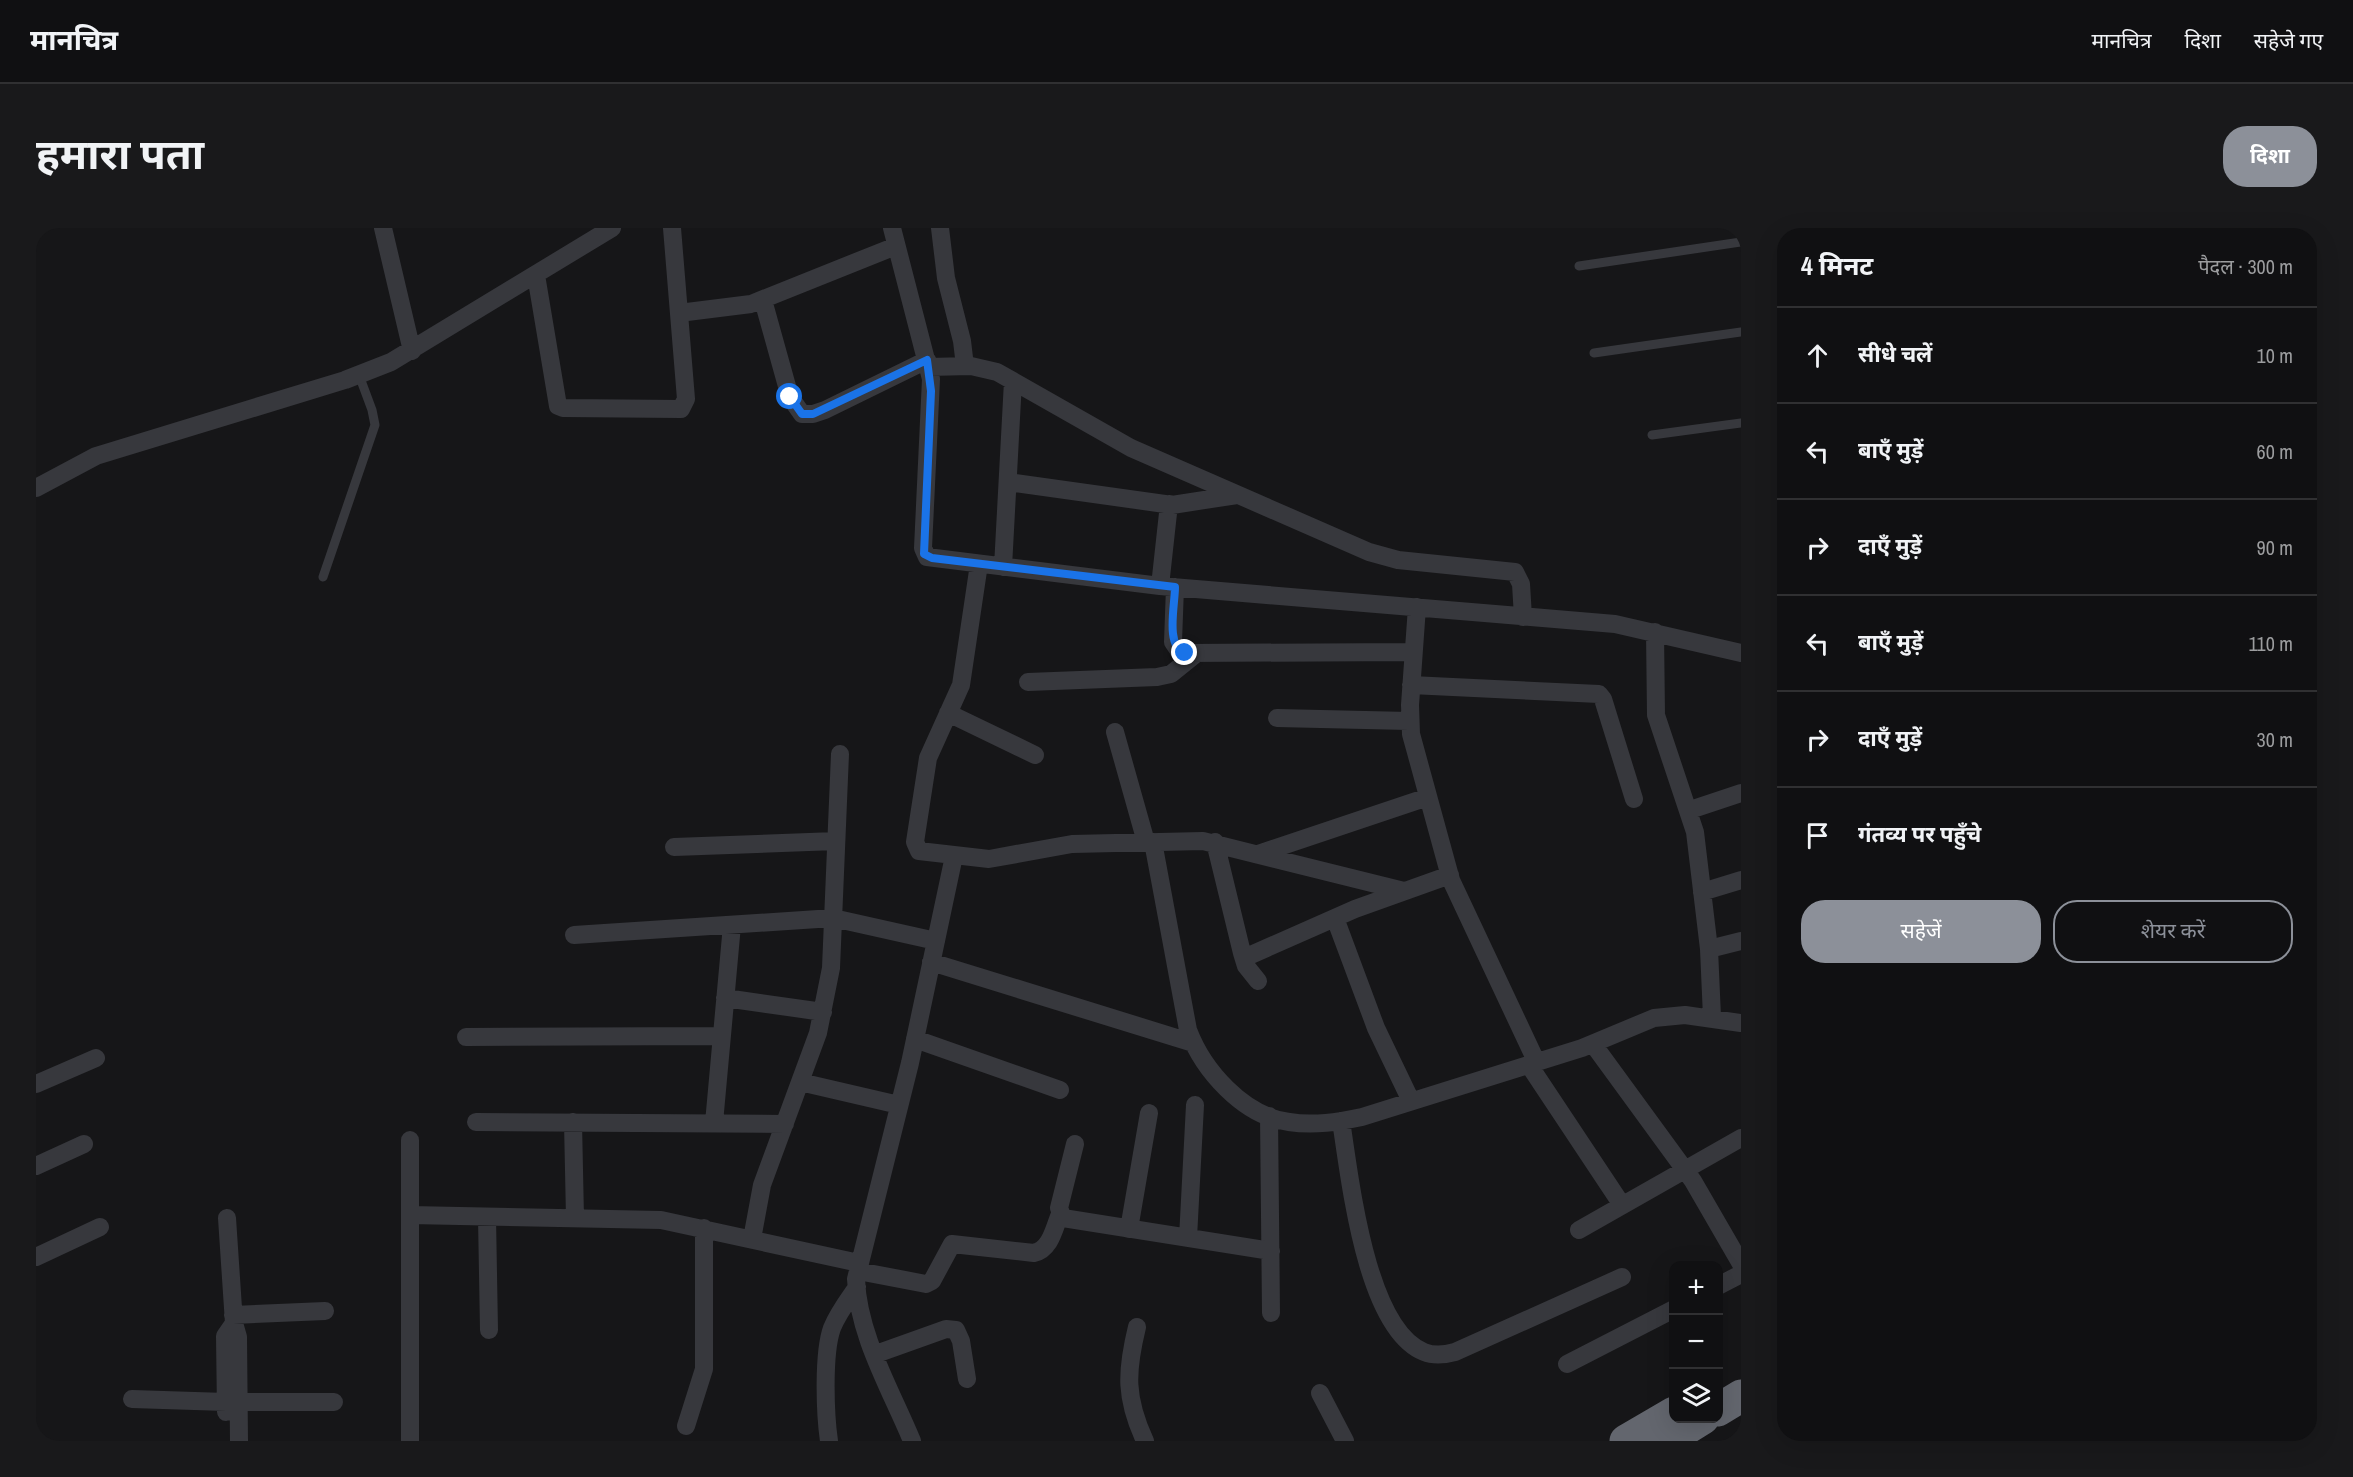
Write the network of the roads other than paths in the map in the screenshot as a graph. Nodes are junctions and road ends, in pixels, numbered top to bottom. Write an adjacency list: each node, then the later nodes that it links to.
1 (383, 228): 13 (street)
2 (612, 228): 9 (street)
3 (672, 228): 11 (street)
4 (892, 228): 7 (street)
5 (940, 228): 16 (street)
6 (1741, 242): 8 (lane)
7 (896, 246): 10 (street); 15 (street)
8 (1579, 266)
9 (536, 275): 11 (street); 13 (street)
10 (763, 300): 11 (street); 15 (street)
11 (679, 313)
12 (1741, 332): 14 (lane)
13 (412, 351): 17 (street)
14 (1594, 353)
15 (927, 363): 16 (street); 25 (street)
16 (965, 366): 18 (street)
17 (359, 375): 22 (street); 27 (lane)
18 (1013, 381): 21 (street); 23 (street)
19 (1741, 423): 20 (lane)
20 (1652, 435)
21 (1008, 482): 24 (street); 26 (street)
22 (36, 488)
23 (1237, 495): 24 (street); 30 (street)
24 (1169, 504): 28 (street)
25 (979, 564): 26 (street); 37 (street)
26 (1003, 567): 28 (street)
27 (323, 577)
28 (1167, 587): 29 (street); 33 (street)
29 (1417, 607): 30 (street); 32 (street)
30 (1523, 617): 31 (street)
31 (1655, 632): 34 (street); 46 (street)
32 (1413, 652): 33 (street); 36 (street)
33 (1197, 653): 35 (street)
34 (1741, 653)
35 (1028, 682)
36 (1411, 685): 39 (street); 45 (street)
37 (948, 713): 42 (street); 52 (street)
38 (1277, 718): 39 (street)
39 (1409, 721): 44 (street)
40 (1115, 732): 48 (street)
41 (840, 754): 47 (street)
42 (1035, 755)
43 (1741, 793): 46 (street)
44 (1428, 797): 51 (street); 53 (street)
45 (1634, 799)
46 (1689, 810): 56 (street)
47 (836, 841): 50 (street); 57 (street)
48 (1150, 842): 49 (street); 52 (street); 74 (street)
49 (1215, 842): 51 (street); 64 (street)
50 (674, 847)
51 (1258, 854): 55 (street)
52 (954, 856): 61 (street)
53 (1450, 875): 55 (street); 77 (street)
54 (1741, 880): 56 (street)
55 (1404, 891): 58 (street)
56 (1702, 892): 63 (street)
57 (833, 918): 59 (street); 61 (street); 68 (street)
58 (1335, 918): 64 (street); 81 (street)
59 (732, 925): 60 (street); 67 (street)
60 (574, 935)
61 (936, 941): 65 (street)
62 (1741, 941): 63 (street)
63 (1709, 949): 69 (street)
64 (1244, 958): 66 (street)
65 (931, 962): 73 (street); 74 (street)
66 (1258, 981)
67 (726, 998): 68 (street); 71 (street)
68 (823, 1012): 78 (street)
69 (1712, 1017): 70 (street); 75 (street)
70 (1741, 1023)
71 (722, 1036): 72 (street); 89 (street)
72 (466, 1037)
73 (915, 1039): 80 (street); 83 (street)
74 (1193, 1043): 85 (street)
75 (1593, 1044): 77 (street); 96 (street)
76 (96, 1058): 79 (street)
77 (1533, 1064): 81 (street); 97 (street)
78 (800, 1082): 83 (street); 90 (street)
79 (36, 1084)
80 (1060, 1089)
81 (1411, 1101): 86 (street)
82 (1195, 1105): 107 (street)
83 (899, 1106): 112 (street)
84 (1149, 1113): 105 (street)
85 (1269, 1116): 86 (street); 109 (street)
86 (1341, 1121): 113 (street)
87 (476, 1122): 88 (street)
88 (573, 1122): 89 (street); 102 (street)
89 (714, 1123): 90 (street)
90 (785, 1124): 108 (street)
91 (1741, 1138): 96 (street)
92 (410, 1140): 99 (street)
93 (84, 1144): 95 (street)
94 (1075, 1144): 98 (street)
95 (36, 1166)
96 (1684, 1168): 97 (street); 111 (street)
97 (1622, 1205): 106 (street)
98 (1060, 1214): 105 (street); 112 (street)
99 (411, 1215): 100 (street); 137 (street)
100 (487, 1216): 102 (street); 120 (street)
101 (227, 1218): 118 (street)
102 (575, 1218): 104 (street)
103 (100, 1227): 110 (street)
104 (704, 1228): 108 (street); 134 (street)
105 (1129, 1229): 107 (street)
106 (1579, 1230)
107 (1188, 1238): 109 (street)
108 (752, 1239): 112 (street)
109 (1271, 1251): 117 (street)
110 (36, 1257)
111 (1741, 1264): 114 (street)
112 (858, 1274): 121 (street); 138 (street)
113 (1622, 1277)
114 (1723, 1282)
115 (325, 1311): 118 (street)
116 (1669, 1312): 122 (street)
117 (1271, 1313)
118 (233, 1319): 129 (street)
119 (1137, 1328): 140 (street)
120 (489, 1330)
121 (876, 1354): 124 (street); 139 (street)
122 (1567, 1364)
123 (1741, 1373): 125 (highway)
124 (967, 1379)
125 (1723, 1384)
126 (1320, 1393): 141 (street)
127 (1741, 1396): 131 (highway)
128 (132, 1399): 129 (street)
129 (232, 1402): 130 (street); 135 (street); 136 (street)
130 (334, 1402)
131 (1723, 1407)
132 (1669, 1416): 142 (highway)
133 (1696, 1423): 143 (highway)
134 (686, 1426)
135 (226, 1441)
136 (238, 1441)
137 (410, 1441)
138 (829, 1441)
139 (912, 1441)
140 (1145, 1441)
141 (1344, 1441)
142 (1626, 1441)
143 (1666, 1441)

